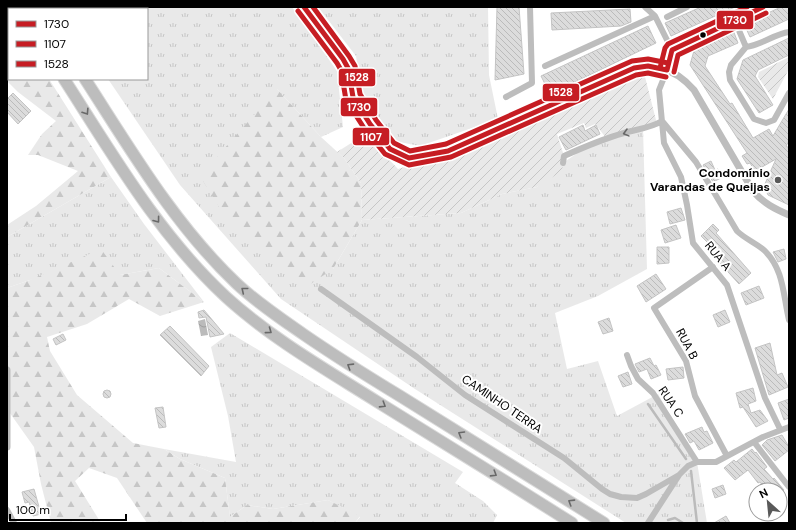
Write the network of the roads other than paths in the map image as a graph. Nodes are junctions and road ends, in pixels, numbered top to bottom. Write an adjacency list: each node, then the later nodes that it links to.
1 (304, 7): 13 (street)
2 (530, 7): 17 (street)
3 (645, 7): 6 (street)
4 (687, 7): 7 (street)
5 (763, 7): 8 (street)
6 (655, 16): 11 (street); 12 (street)
7 (667, 17)
8 (735, 21): 10 (street); 11 (street)
9 (789, 32): 10 (street)
10 (746, 47): 16 (street)
11 (672, 50): 13 (street, RUA A)
12 (545, 66)
13 (667, 70): 18 (street, RUA A); 20 (street)
14 (65, 80): 36 (highway, one-way to 36)
15 (86, 80): 37 (highway, one-way to 15)
16 (789, 93)
17 (506, 97)
18 (662, 121): 19 (street, one-way to 19); 21 (street, RUA A); 23 (street)
19 (563, 163)
20 (789, 215)
21 (713, 267): 27 (street, RUA A); 30 (street, RUA B)
22 (321, 289): 32 (street, CAMINHO TERRA)
23 (789, 320)
24 (627, 355): 31 (street, RUA C)
25 (7, 370): 29 (street)
26 (789, 427): 27 (street)
27 (780, 429): 28 (street)
28 (754, 442): 30 (street); 33 (street)
29 (7, 447)
30 (727, 456): 31 (street)
31 (697, 462): 32 (street)
32 (679, 475): 38 (street)
33 (789, 487)
34 (7, 510): 35 (street)
35 (14, 523)
36 (572, 523)
37 (604, 523)
38 (648, 523)

